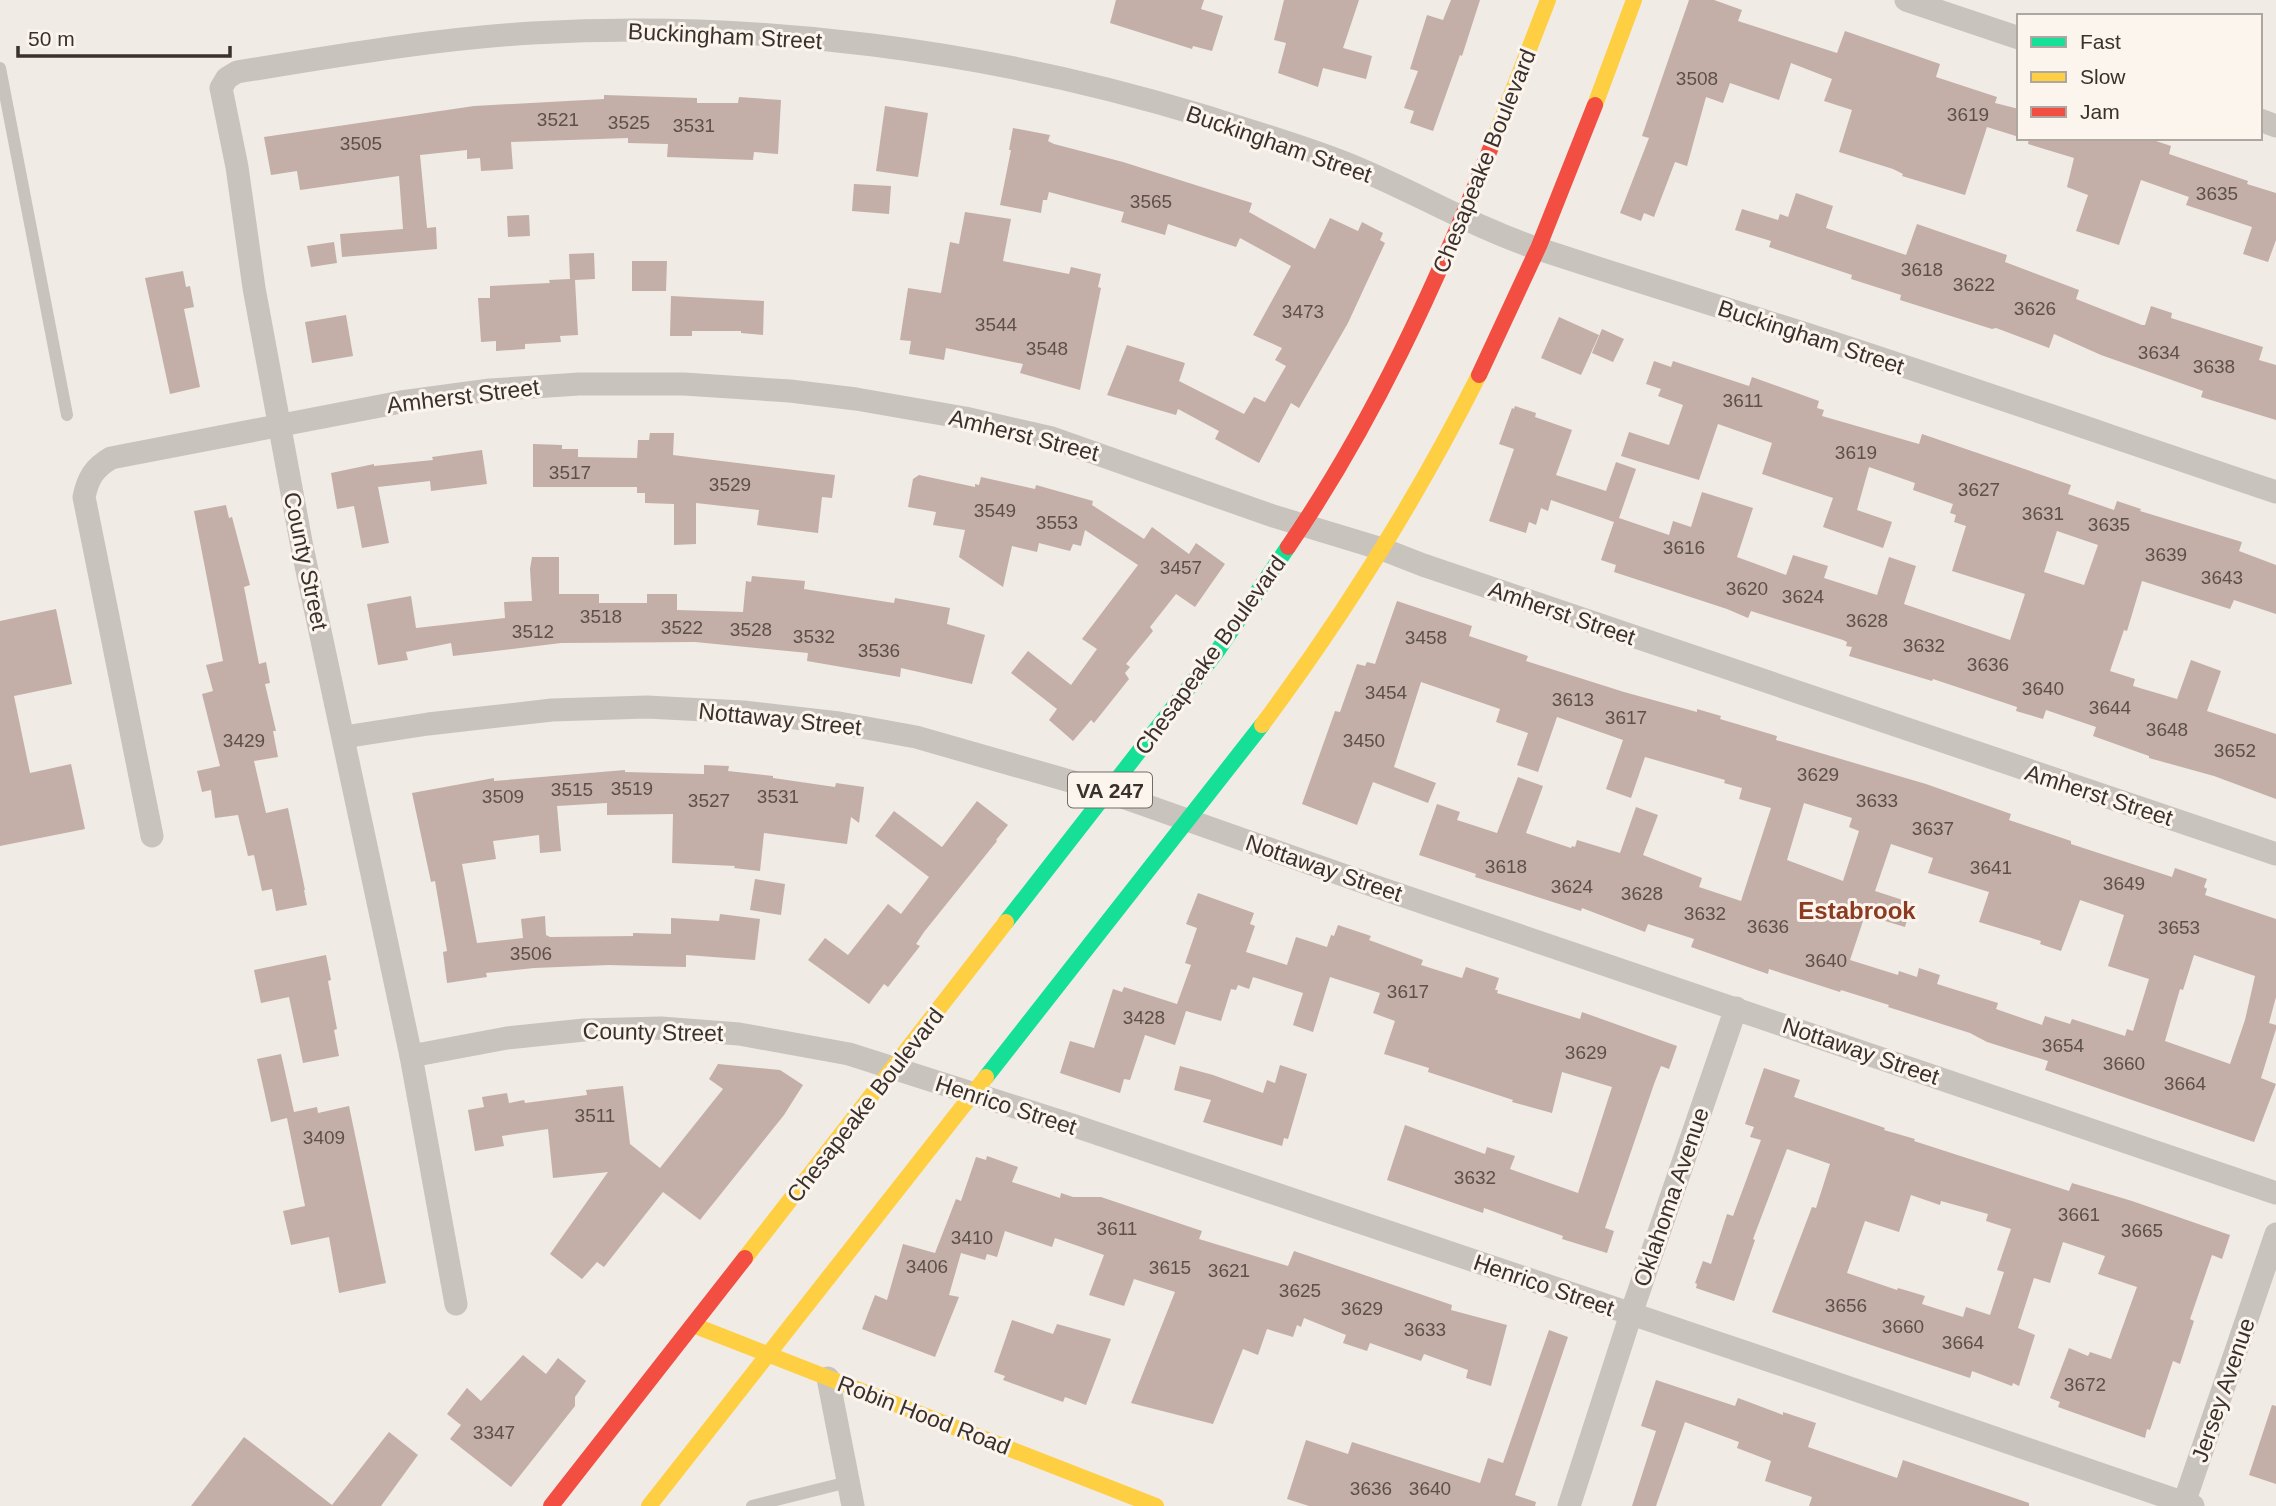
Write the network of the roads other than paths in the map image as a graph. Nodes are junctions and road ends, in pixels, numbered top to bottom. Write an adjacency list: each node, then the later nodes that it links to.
1 (1549, 0): 7 (main road, Chesapeake Boulevard / VA 247)
2 (1634, 0): 8 (main road)
3 (1906, 0): 4 (street)
4 (2017, 37)
5 (0, 68): 9 (lane)
6 (237, 72): 7 (street, Buckingham Street); 10 (street, County Street)
7 (1464, 217): 8 (street, Buckingham Street); 12 (main road, Chesapeake Boulevard / VA 247)
8 (1538, 249): 11 (street, Buckingham Street); 13 (main road)
9 (67, 415)
10 (279, 424): 12 (street, Amherst Street); 14 (street, County Street); 17 (street, Amherst Street)
11 (2276, 492)
12 (1304, 524): 13 (street, Amherst Street); 15 (main road, Chesapeake Boulevard / VA 247)
13 (1382, 549): 16 (main road); 18 (street, Amherst Street)
14 (344, 737): 15 (street, Nottaway Street); 20 (street, County Street)
15 (1108, 792): 16 (street, Nottaway Street); 21 (main road, Chesapeake Boulevard / VA 247)
16 (1188, 820): 19 (street, Nottaway Street); 22 (main road)
17 (152, 836)
18 (2276, 854)
19 (1736, 1008): 23 (street, Nottaway Street); 26 (street, Oklahoma Avenue)
20 (411, 1056): 21 (street, County Street); 25 (street, County Street)
21 (894, 1068): 22 (street, Henrico Street); 27 (main road, Chesapeake Boulevard / VA 247)
22 (973, 1094): 26 (street, Henrico Street); 28 (main road)
23 (2276, 1193)
24 (2276, 1234): 33 (street, Jersey Avenue)
25 (456, 1304)
26 (1631, 1314): 33 (street, Henrico Street); 39 (street, Oklahoma Avenue)
27 (693, 1325): 28 (main road, Robin Hood Road); 34 (main road, Chesapeake Boulevard / VA 247)
28 (768, 1354): 29 (main road, Robin Hood Road); 30 (main road)
29 (828, 1378): 31 (street); 38 (main road, Robin Hood Road)
30 (671, 1478): 32 (lane); 35 (main road)
31 (848, 1482): 36 (lane); 37 (street)
32 (677, 1497)
33 (2187, 1505)
34 (551, 1506)
35 (649, 1506)
36 (752, 1506)
37 (853, 1506)
38 (1156, 1506)
39 (1569, 1506)

